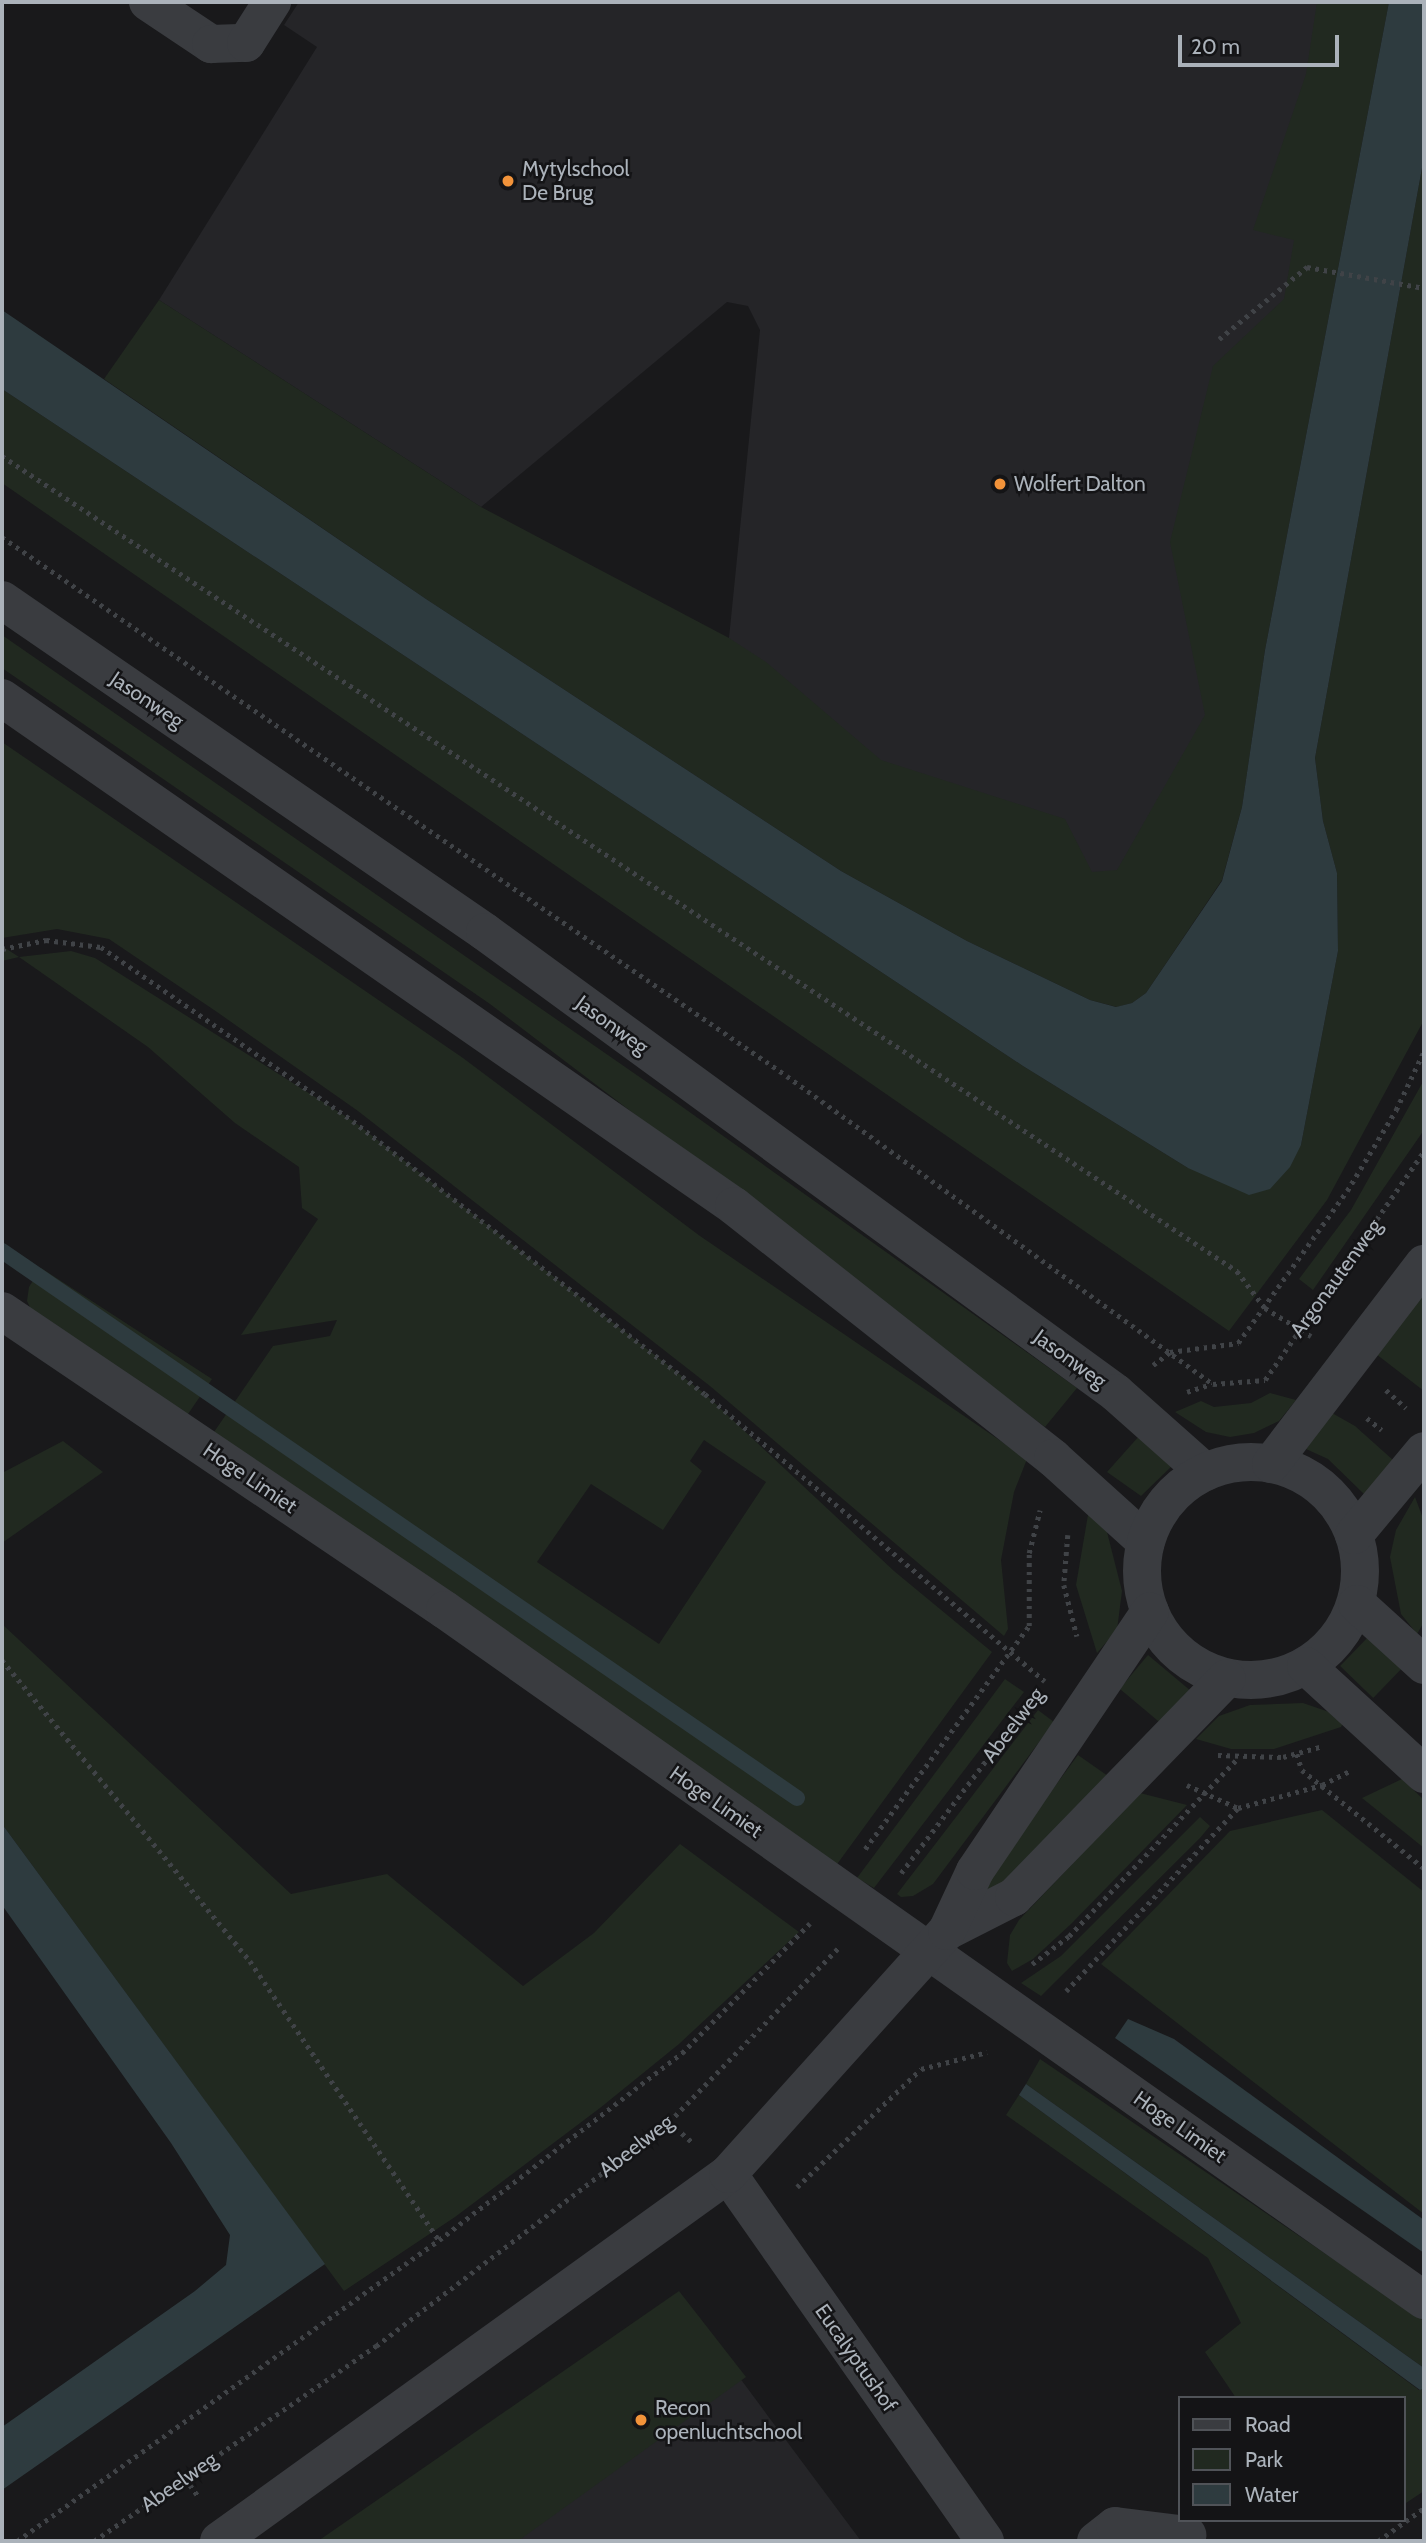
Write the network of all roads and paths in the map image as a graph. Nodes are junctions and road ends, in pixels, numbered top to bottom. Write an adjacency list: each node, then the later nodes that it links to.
1 (148, 2): 2 (street)
2 (272, 2)
3 (1424, 288): 4 (path)
4 (1219, 339)
5 (2, 456): 12 (path)
6 (2, 537): 10 (path, Argonautenweg)
7 (2, 600): 16 (street, Jasonweg)
8 (2, 698): 18 (street)
9 (2, 949): 21 (path)
10 (1424, 1151)
11 (1424, 1264): 15 (street)
12 (1265, 1308)
13 (2, 1311): 34 (street, Hoge Limiet)
14 (1424, 1451): 17 (street)
15 (1271, 1464): 16 (street); 17 (street)
16 (1205, 1472): 18 (street)
17 (1354, 1535): 19 (street)
18 (1146, 1542): 20 (street)
19 (1357, 1604): 23 (street); 24 (street)
20 (1150, 1612): 26 (street); 36 (street)
21 (1009, 1653)
22 (2, 1660): 40 (path)
23 (1424, 1665)
24 (1306, 1666): 26 (street); 29 (street)
25 (1052, 1672): 27 (path, Abeelweg)
26 (1227, 1678): 36 (street)
27 (1037, 1692)
28 (1006, 1734): 35 (path, Abeelweg)
29 (1397, 1747): 31 (street); 32 (path)
30 (1297, 1754): 32 (path)
31 (1424, 1774)
32 (1321, 1785): 33 (path); 37 (path)
33 (1424, 1868)
34 (837, 1888): 35 (street, Hoge Limiet); 40 (path)
35 (870, 1913): 36 (street, Hoge Limiet); 48 (path, Abeelweg)
36 (937, 1942): 37 (street, Hoge Limiet); 38 (street)
37 (1035, 2024): 39 (path); 41 (street, Hoge Limiet)
38 (728, 2174): 39 (street, Eucalyptushof); 46 (street)
39 (757, 2217): 49 (street, Eucalyptushof)
40 (439, 2240): 47 (path)
41 (1424, 2300)
42 (1424, 2508): 44 (path)
43 (1404, 2522): 51 (path)
44 (1405, 2522)
45 (1187, 2535): 50 (street)
46 (225, 2539)
47 (18, 2541)
48 (94, 2541)
49 (985, 2541)
50 (1096, 2541)
51 (1378, 2541)

